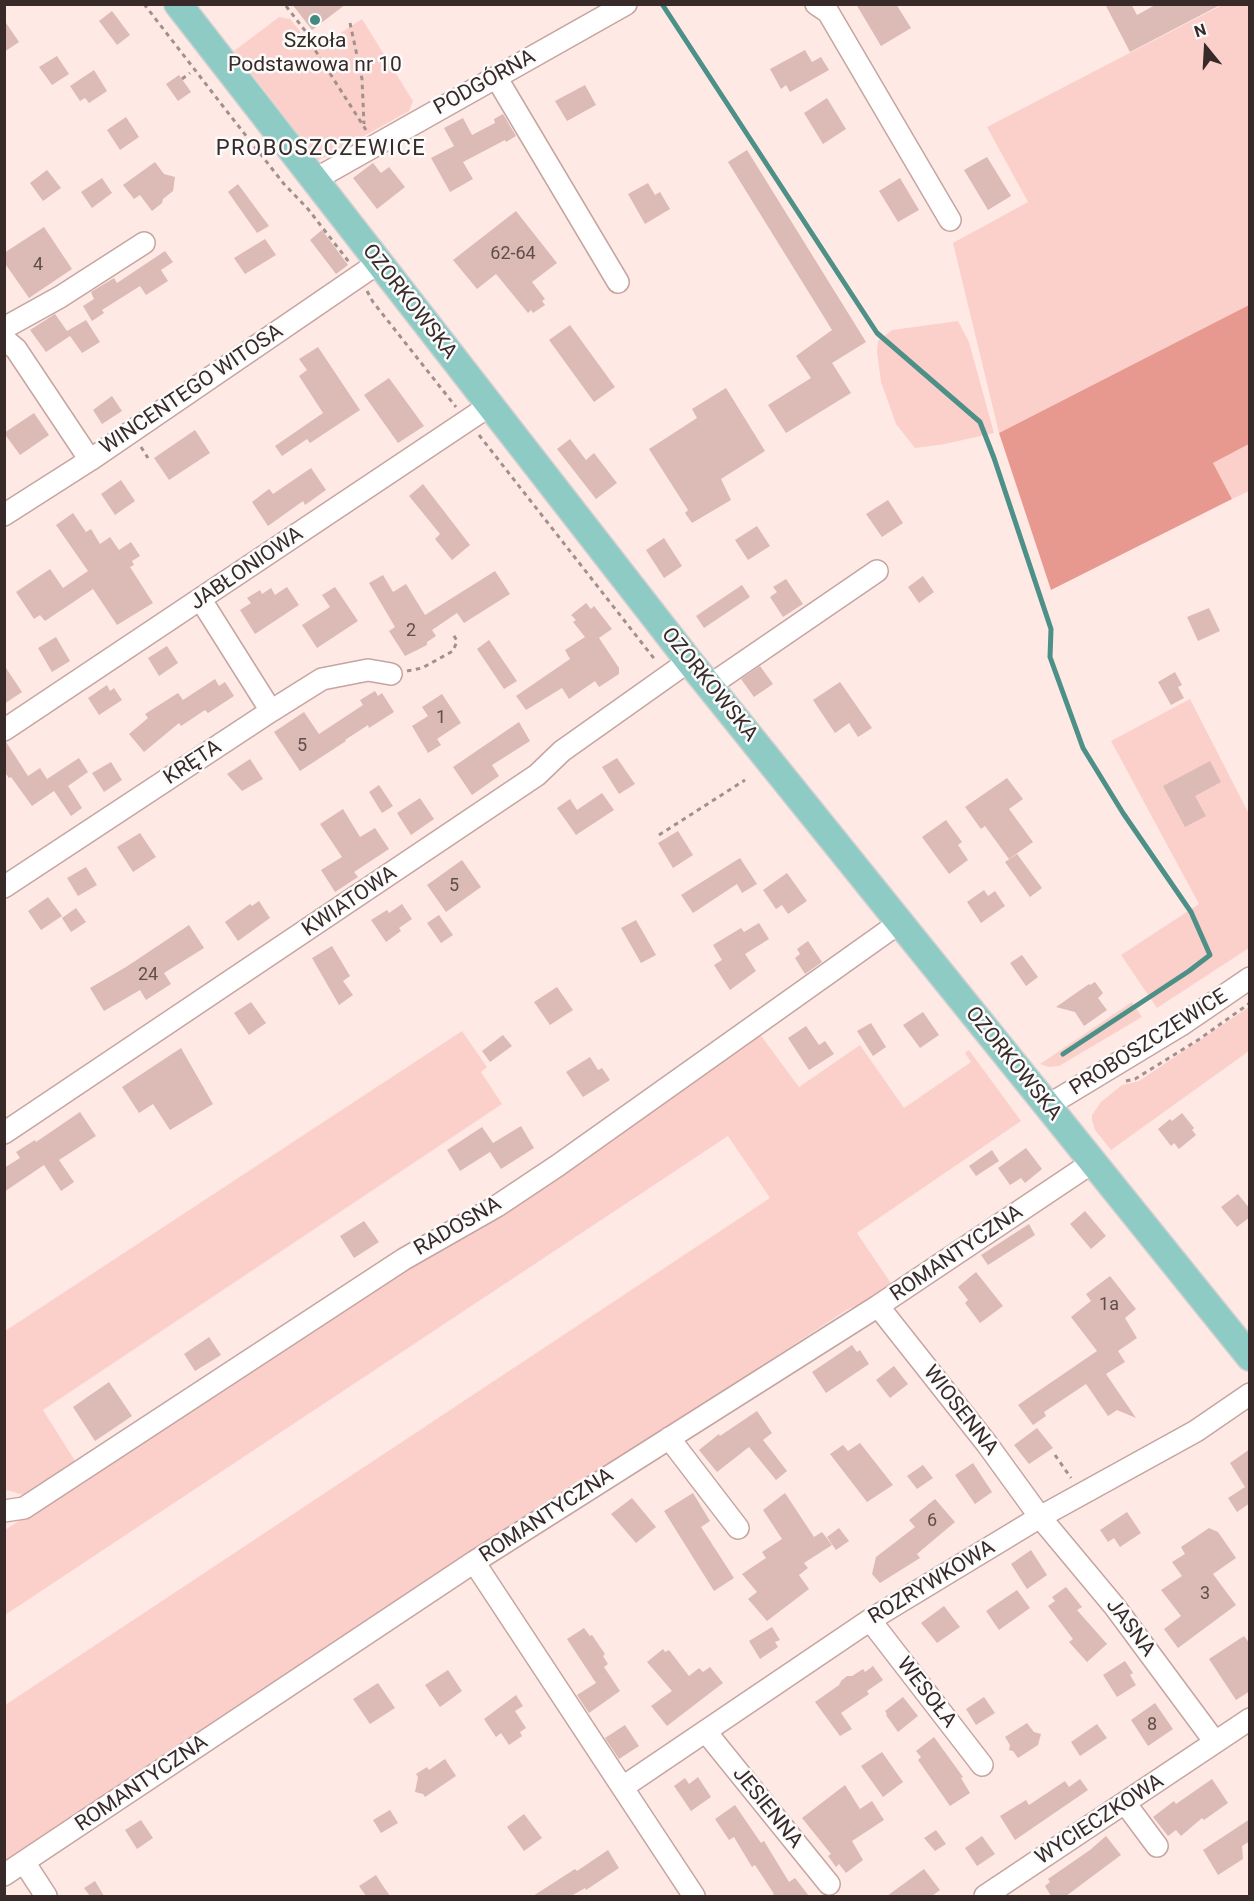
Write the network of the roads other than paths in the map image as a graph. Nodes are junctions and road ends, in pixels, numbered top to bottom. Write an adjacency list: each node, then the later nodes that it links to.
1 (178, 4): 5 (main road, OZORKOWSKA)
2 (626, 4): 4 (street, PODGÓRNA)
3 (816, 4): 6 (street)
4 (496, 77): 5 (street, PODGÓRNA); 9 (street)
5 (314, 180): 8 (main road, OZORKOWSKA)
6 (950, 220)
7 (144, 243): 10 (street)
8 (368, 269): 12 (main road, OZORKOWSKA); 13 (street, WINCENTEGO WITOSA)
9 (618, 282)
10 (4, 328)
11 (4, 339): 13 (street)
12 (489, 406): 16 (street, JABŁONIOWA); 17 (main road, OZORKOWSKA)
13 (90, 460): 14 (street, WINCENTEGO WITOSA)
14 (4, 515)
15 (877, 571): 19 (street)
16 (201, 600): 20 (street); 21 (street, JABŁONIOWA)
17 (679, 669): 19 (main road, OZORKOWSKA); 26 (street, KWIATOWA)
18 (391, 674): 20 (street, KRĘTA)
19 (709, 686): 23 (main road, OZORKOWSKA)
20 (271, 711): 22 (street, KRĘTA)
21 (4, 730)
22 (4, 887)
23 (899, 923): 25 (main road, OZORKOWSKA); 32 (street, RADOSNA)
24 (1250, 978): 25 (street, PROBOSZCZEWICE)
25 (1047, 1106): 27 (main road, OZORKOWSKA)
26 (4, 1133)
27 (1093, 1162): 28 (street, ROMANTYCZNA); 29 (main road, OZORKOWSKA)
28 (878, 1306): 31 (street, ROMANTYCZNA); 33 (street, WIOSENNA)
29 (1250, 1357)
30 (1250, 1394): 33 (street, ROZRYWKOWA)
31 (669, 1438): 34 (street); 35 (street, ROMANTYCZNA)
32 (4, 1511)
33 (1040, 1517): 36 (street, ROZRYWKOWA); 39 (street, JASNA)
34 (738, 1528)
35 (474, 1562): 41 (street); 44 (street, ROMANTYCZNA)
36 (870, 1620): 38 (street, ROZRYWKOWA); 40 (street, WESOŁA)
37 (1250, 1719): 39 (street, WYCIECZKOWA)
38 (706, 1732): 41 (street, ROZRYWKOWA); 46 (street, JESIENNA)
39 (1215, 1742): 42 (street, WYCIECZKOWA)
40 (982, 1765)
41 (623, 1787): 48 (street)
42 (1125, 1803): 43 (street); 49 (street, WYCIECZKOWA)
43 (1156, 1846)
44 (24, 1862): 45 (street, ROMANTYCZNA); 47 (street)
45 (4, 1875)
46 (829, 1884)
47 (46, 1896)
48 (694, 1896)
49 (985, 1896)

